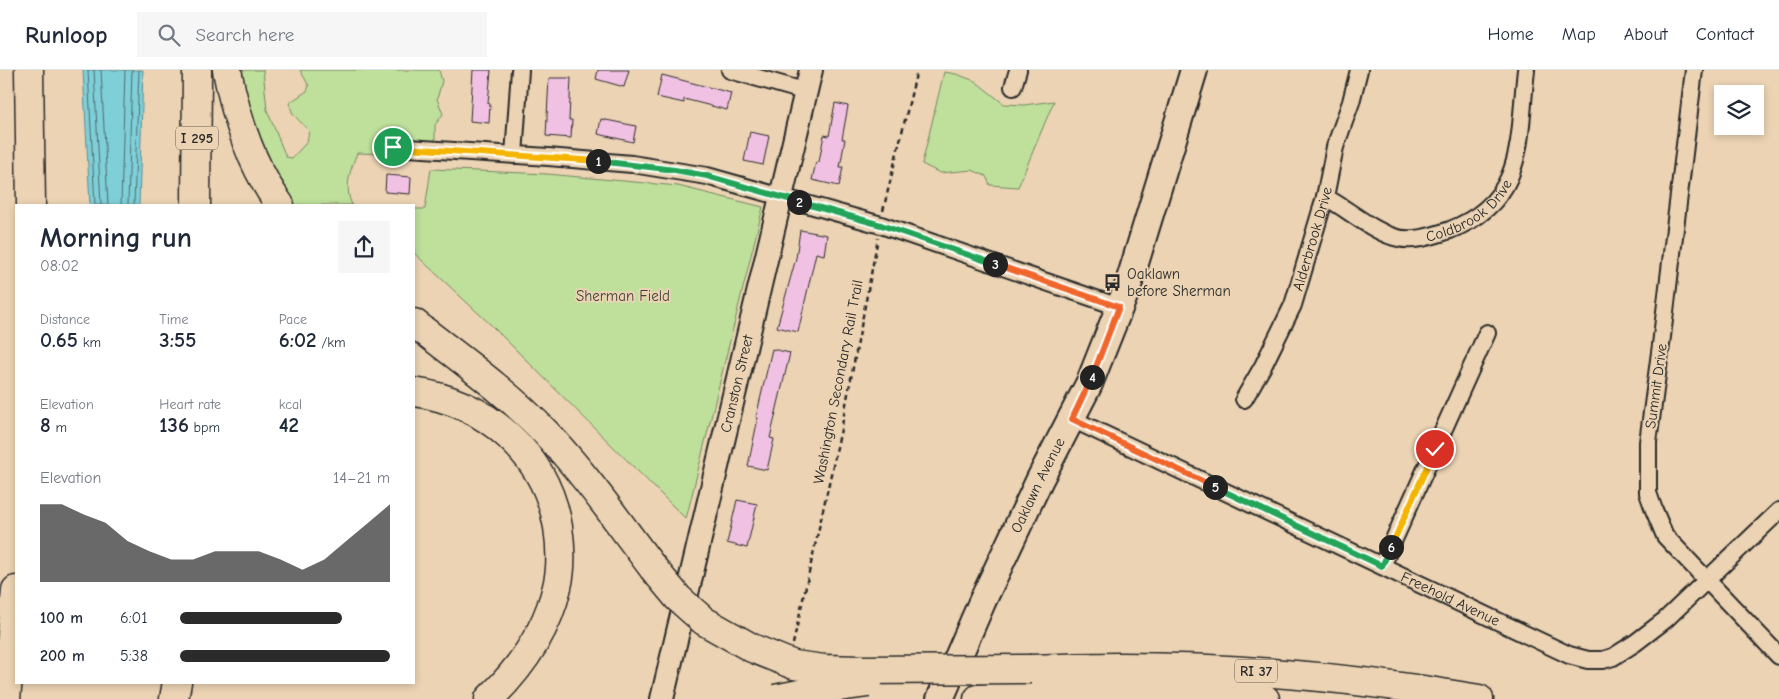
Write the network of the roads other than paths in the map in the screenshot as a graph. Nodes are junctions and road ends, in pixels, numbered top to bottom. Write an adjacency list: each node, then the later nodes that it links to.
1 (28, 70): 18 (highway)
2 (197, 70): 19 (highway, I 295)
3 (227, 70): 20 (highway)
4 (520, 70): 15 (street)
5 (730, 70): 13 (street)
6 (812, 70): 13 (street, Cranston Street)
7 (1018, 70): 12 (street)
8 (1194, 70): 21 (main road, Oaklawn Avenue)
9 (1359, 70): 16 (street, Alderbrook Drive)
10 (1526, 70): 16 (street, Coldbrook Drive)
11 (1694, 70): 29 (street, Summit Drive)
12 (1013, 87)
13 (807, 92): 17 (street, Cranston Street)
14 (393, 147): 15 (street)
15 (514, 155): 17 (street)
16 (1325, 197): 25 (street, Alderbrook Drive)
17 (782, 198): 21 (street); 40 (street, Cranston Street)
18 (31, 204)
19 (196, 204)
20 (279, 204)
21 (1119, 307): 26 (main road, Oaklawn Avenue)
22 (415, 324): 32 (highway, bridge)
23 (1487, 333): 28 (street)
24 (415, 392): 39 (highway)
25 (1244, 399)
26 (1072, 419): 28 (street, Freehold Avenue); 42 (main road, Oaklawn Avenue)
27 (1779, 510): 29 (street, Freehold Avenue)
28 (1382, 566): 29 (street, Freehold Avenue)
29 (1707, 580): 31 (street, Summit Drive)
30 (15, 601): 36 (highway)
31 (1779, 656)
32 (1031, 669): 41 (highway, RI 37, bridge); 44 (highway, RI 37)
33 (162, 684): 37 (highway)
34 (177, 684): 38 (highway)
35 (986, 698): 43 (highway, RI 37)
36 (6, 699)
37 (161, 699)
38 (174, 699)
39 (490, 699)
40 (662, 699)
41 (775, 699)
42 (940, 699)
43 (1265, 699)
44 (1479, 699)

